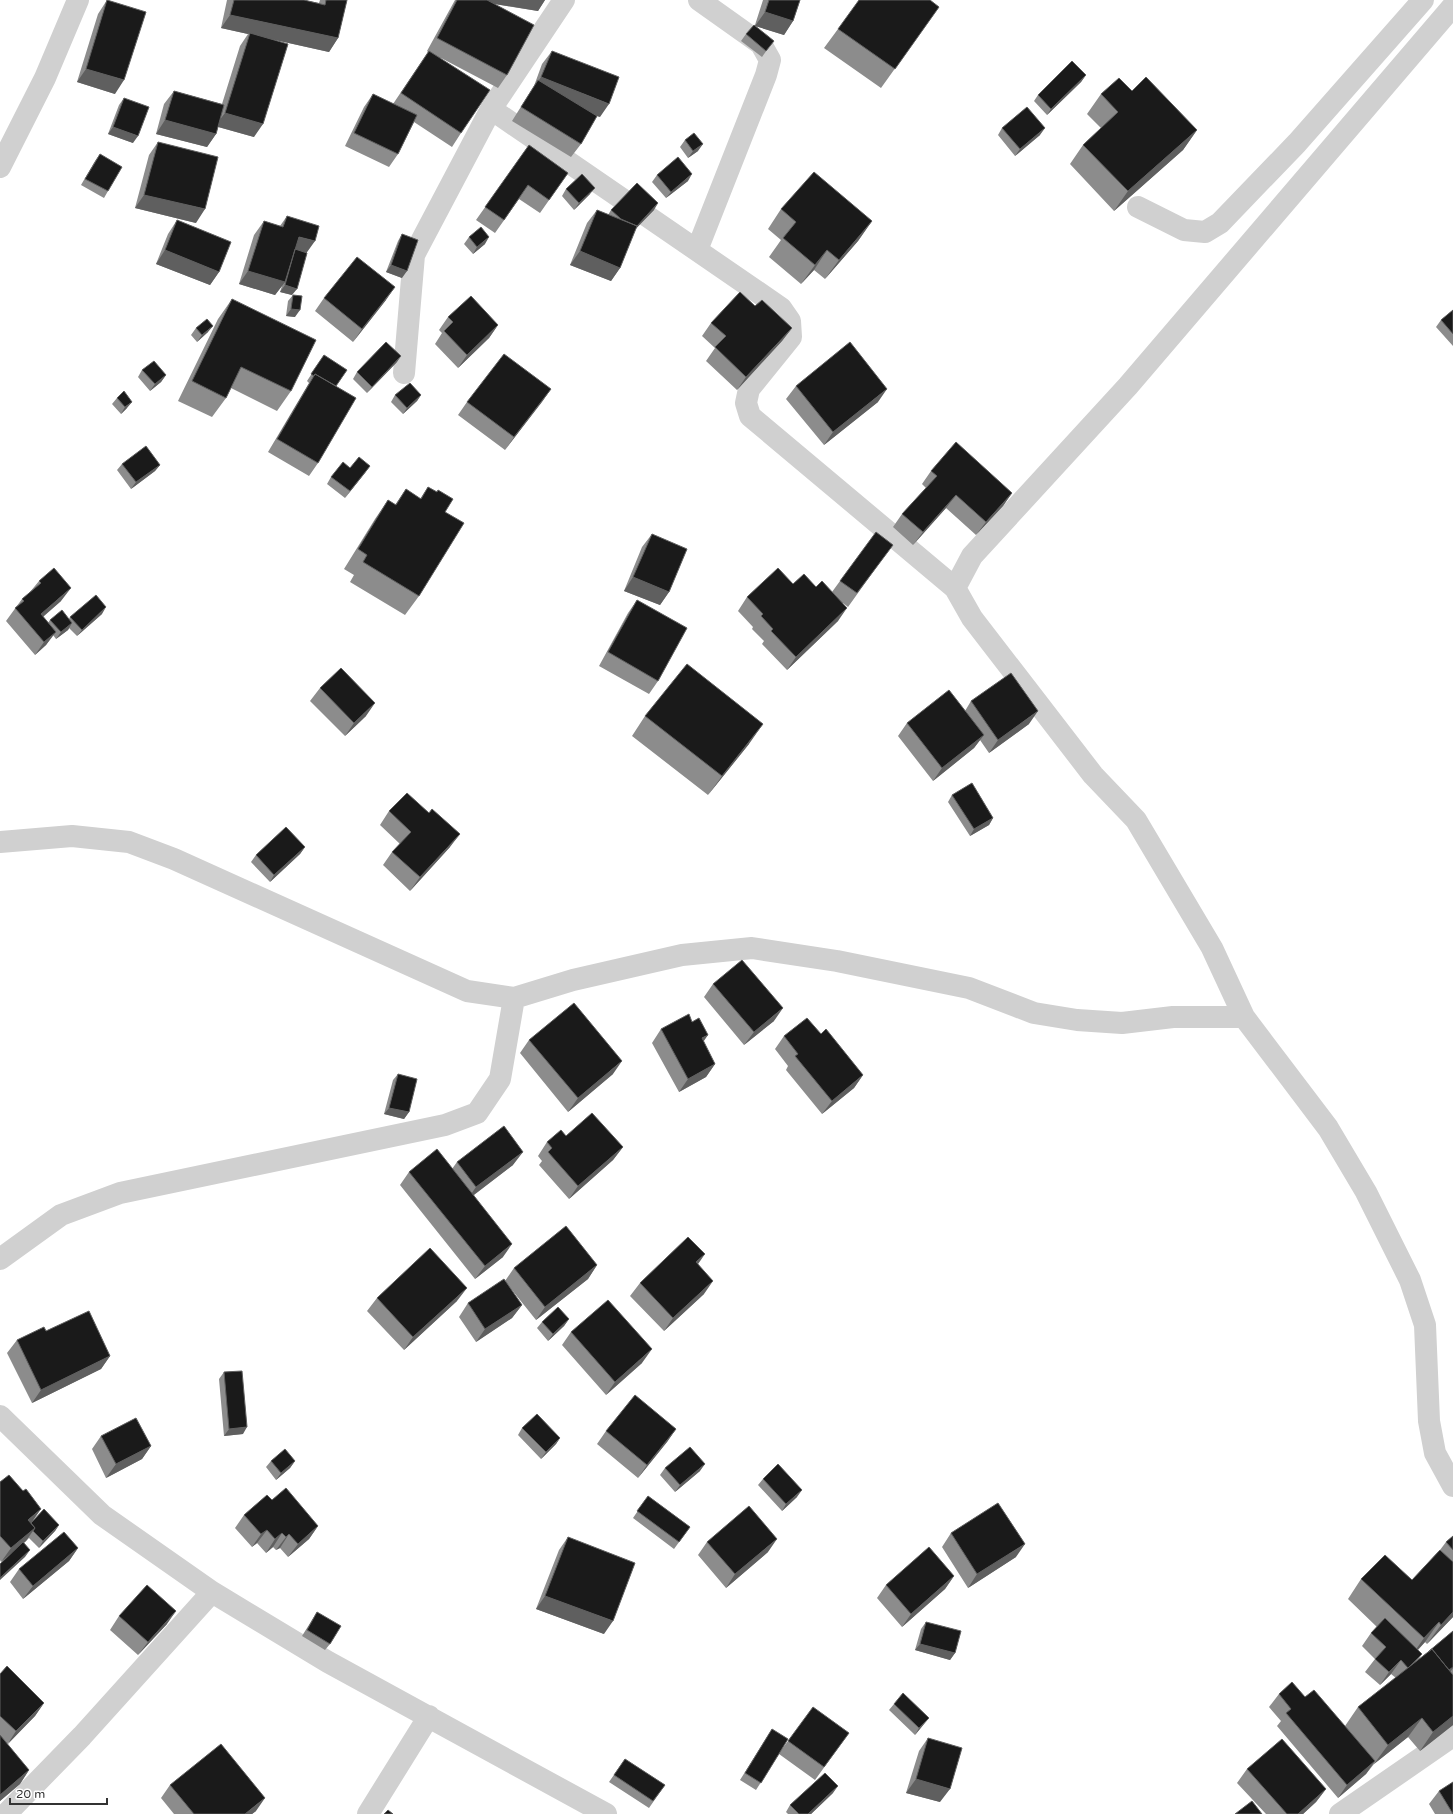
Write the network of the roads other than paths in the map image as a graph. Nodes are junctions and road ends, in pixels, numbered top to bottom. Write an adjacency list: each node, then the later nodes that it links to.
1 (78, 0): 7 (street)
2 (564, 0): 6 (street)
3 (699, 0): 9 (street)
4 (1423, 0): 8 (street)
5 (1453, 6): 11 (street)
6 (491, 109): 9 (street); 10 (street)
7 (0, 167)
8 (1138, 207)
9 (697, 250): 11 (street)
10 (404, 373)
11 (955, 588): 14 (street)
12 (0, 842): 13 (street)
13 (514, 998): 14 (street); 15 (street)
14 (1244, 1017): 17 (street)
15 (0, 1259)
16 (0, 1416): 18 (street)
17 (1453, 1486)
18 (212, 1592): 19 (street); 21 (street)
19 (429, 1716): 22 (street); 23 (street)
20 (1453, 1736): 24 (street)
21 (6, 1814)
22 (368, 1814)
23 (606, 1814)
24 (1340, 1814)

